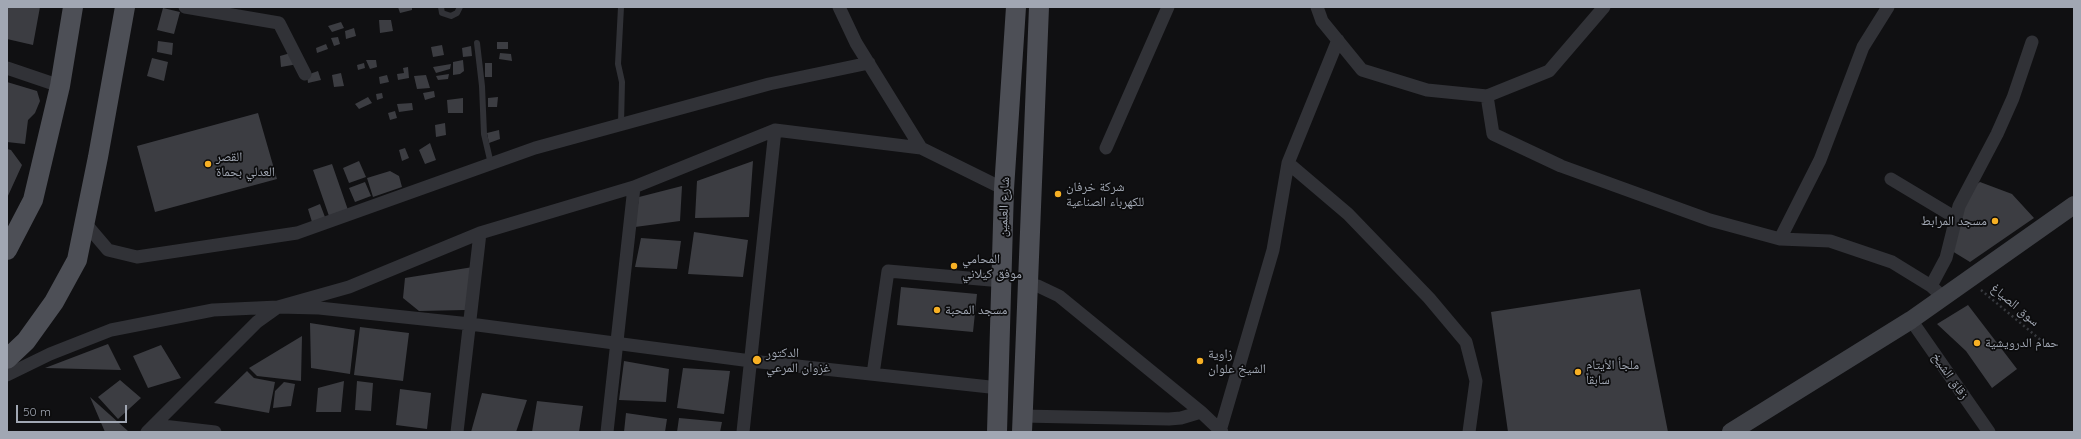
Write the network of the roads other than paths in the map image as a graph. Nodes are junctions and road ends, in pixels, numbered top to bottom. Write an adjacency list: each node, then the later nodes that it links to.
1 (73, 7): 20 (main road)
2 (125, 7): 33 (main road)
3 (185, 7): 19 (street)
4 (441, 7): 5 (lane)
5 (460, 7)
6 (621, 7): 22 (lane)
7 (839, 7): 17 (street)
8 (1016, 7): 30 (main road, شارع العلمين)
9 (1039, 7): 38 (main road, شارع العلمين)
10 (1168, 7): 25 (street)
11 (1317, 7): 14 (street)
12 (1604, 7): 21 (street)
13 (1888, 7): 35 (street)
14 (1338, 40): 21 (street); 26 (street)
15 (2032, 42): 32 (street)
16 (477, 43): 27 (lane)
17 (869, 63): 22 (street); 24 (street)
18 (7, 68): 20 (street)
19 (305, 74)
20 (60, 86): 36 (main road)
21 (1487, 96): 35 (street)
22 (621, 124): 27 (street)
23 (775, 130): 24 (street); 29 (street); 45 (street)
24 (921, 148): 30 (street)
25 (1106, 148)
26 (1288, 163): 52 (street); 58 (street)
27 (490, 164): 33 (street)
28 (1891, 179): 32 (street)
29 (634, 187): 34 (street); 43 (street)
30 (1004, 189): 37 (main road, شارع العلمين)
31 (2074, 205): 39 (main road)
32 (1956, 218): 39 (street)
33 (85, 223): 44 (main road)
34 (480, 233): 40 (street); 42 (street)
35 (1780, 239): 39 (street)
36 (7, 250)
37 (1002, 281): 46 (street); 48 (main road, شارع العلمين)
38 (1026, 286): 49 (street); 50 (main road, شارع العلمين)
39 (1937, 291): 41 (main road)
40 (278, 307): 42 (street); 47 (street); 51 (street)
41 (1912, 320): 59 (main road); 60 (street, زقاق الشيخ)
42 (470, 324): 43 (street); 54 (street)
43 (616, 344): 45 (street); 55 (street)
44 (7, 359)
45 (751, 361): 46 (street); 56 (street)
46 (873, 374): 48 (street)
47 (7, 375)
48 (999, 388): 57 (main road, شارع العلمين)
49 (1201, 412): 50 (street); 52 (street)
50 (1022, 424)
51 (150, 428): 53 (street)
52 (1221, 431)
53 (212, 432)
54 (457, 432)
55 (607, 432)
56 (743, 432)
57 (997, 432)
58 (1469, 432)
59 (1731, 432)
60 (1989, 432)

